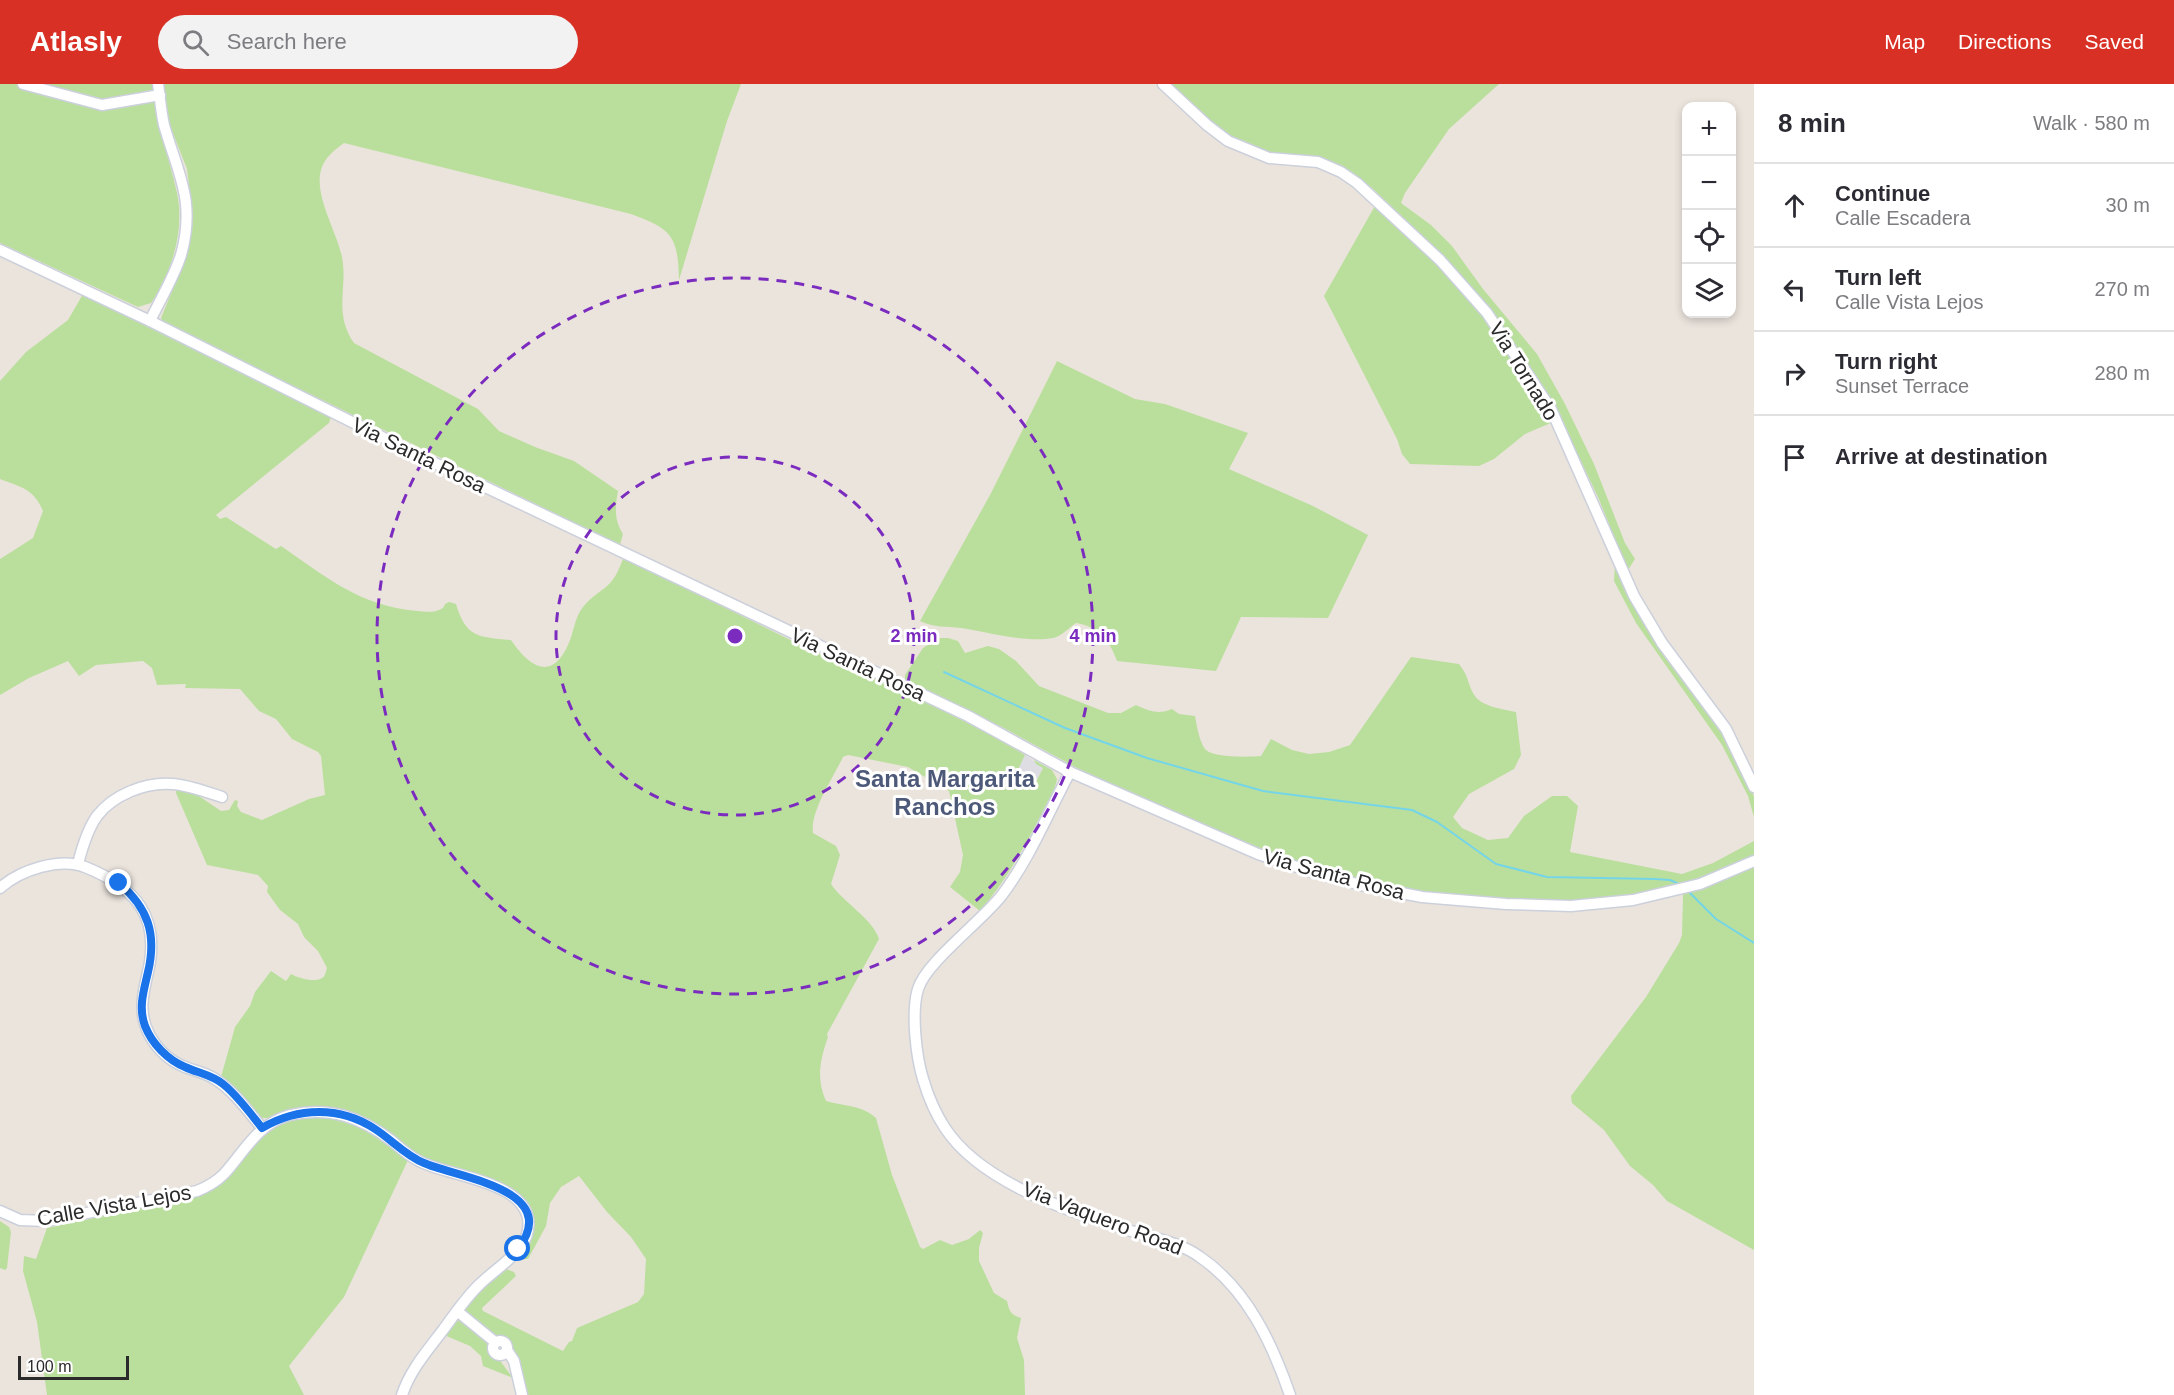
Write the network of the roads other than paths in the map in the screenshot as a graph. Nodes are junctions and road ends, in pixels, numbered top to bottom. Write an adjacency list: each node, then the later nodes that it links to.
1 (23, 84): 3 (street)
2 (1164, 84): 7 (street, Via Tornado)
3 (159, 90): 5 (street)
4 (0, 250): 5 (street, Via Santa Rosa)
5 (150, 321): 6 (street, Via Santa Rosa)
6 (1070, 772): 9 (street, Via Santa Rosa); 17 (street, Via Vaquero Road)
7 (1754, 787)
8 (222, 797): 10 (street)
9 (1754, 861)
10 (78, 864): 11 (street); 12 (street)
11 (0, 888)
12 (262, 1128): 13 (street, Calle Vista Lejos); 14 (street, Calle Vista Lejos)
13 (0, 1211)
14 (457, 1311): 15 (street); 16 (street)
15 (402, 1395)
16 (522, 1395)
17 (1290, 1395)

